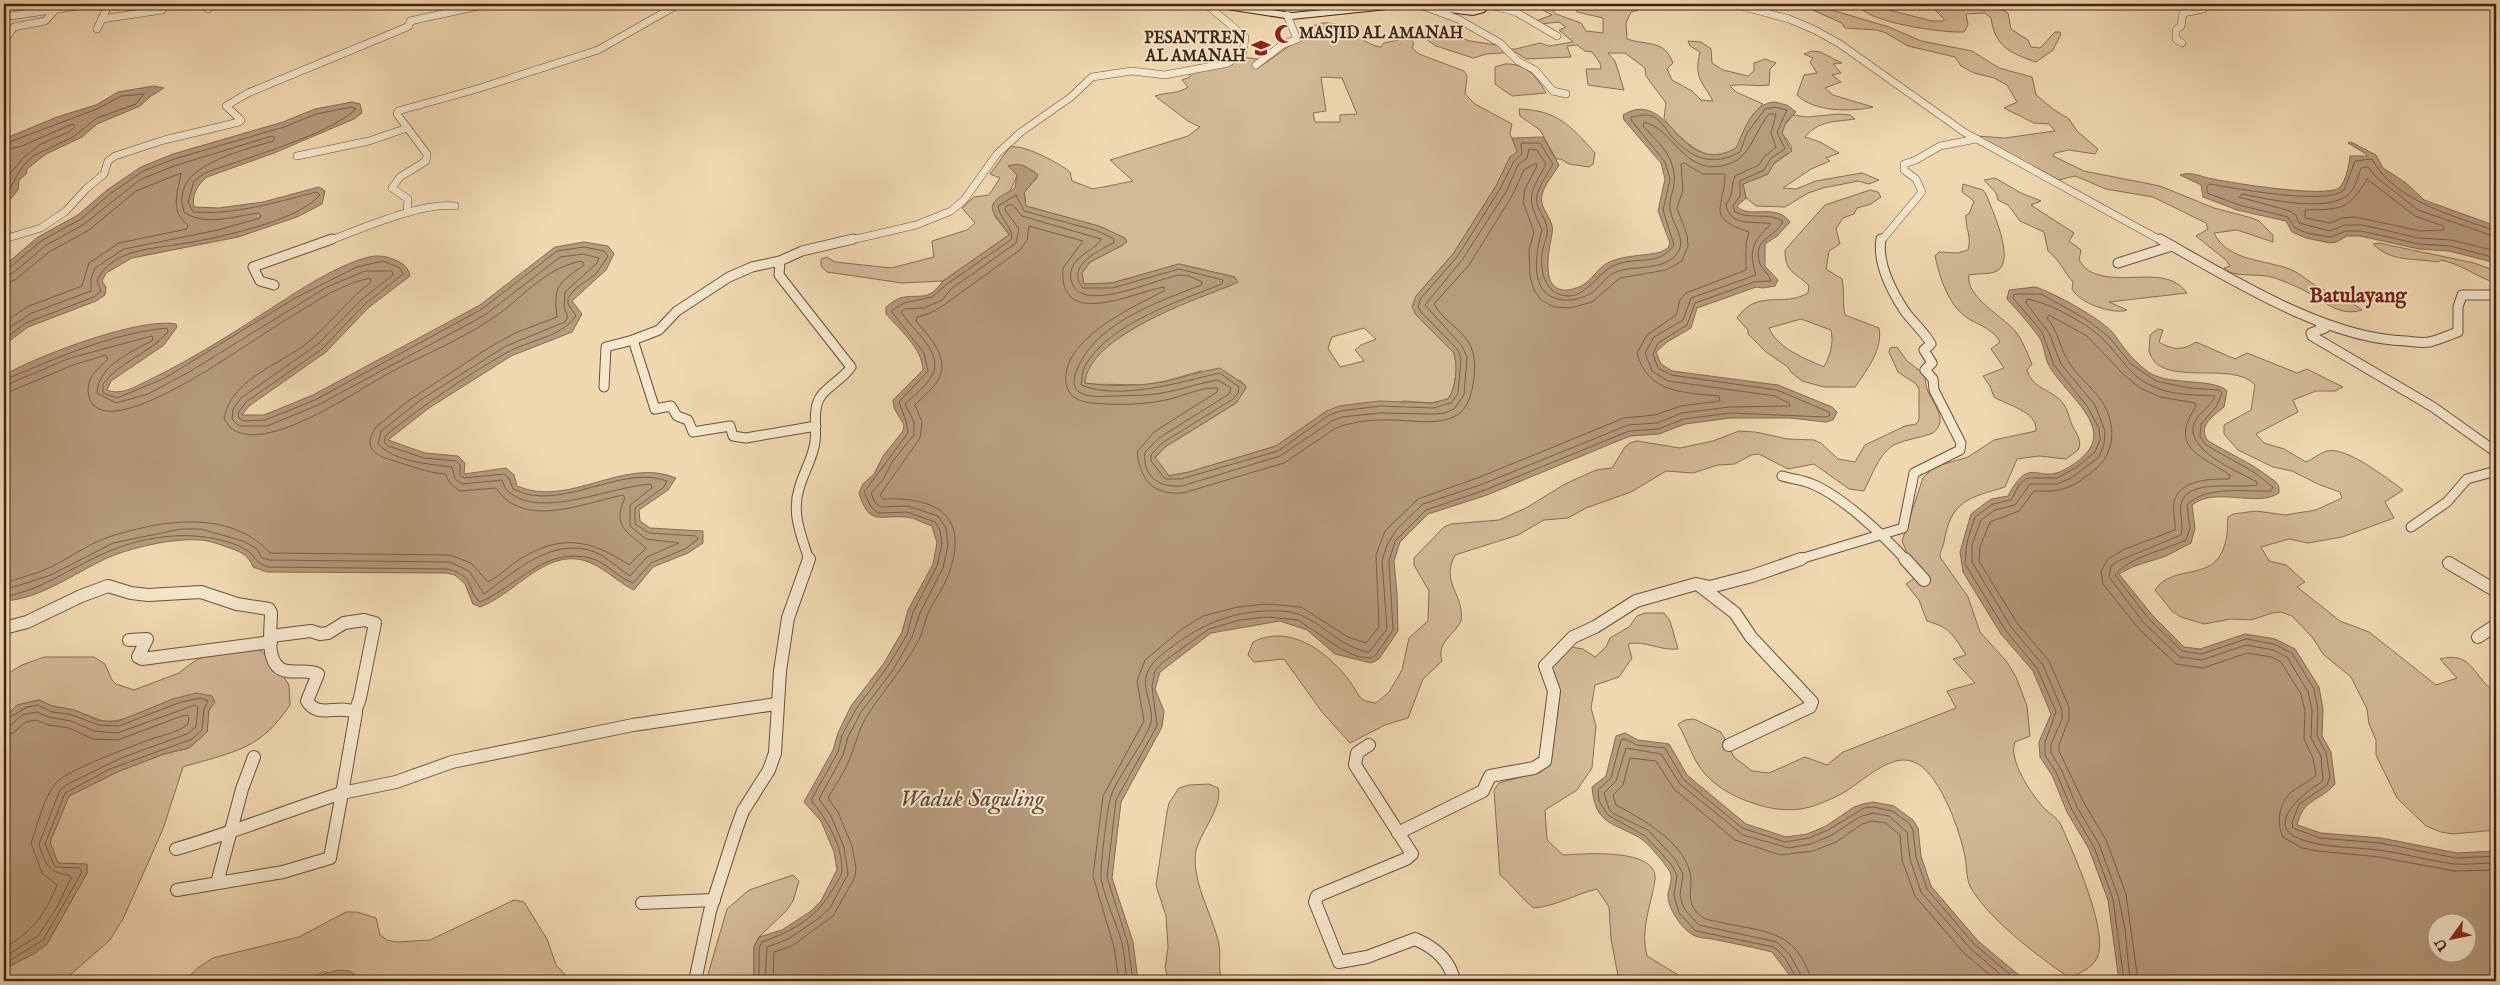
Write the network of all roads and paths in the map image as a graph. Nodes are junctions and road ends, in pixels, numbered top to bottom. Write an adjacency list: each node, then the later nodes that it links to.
1 (41, 4): 15 (street)
2 (91, 4): 11 (street)
3 (109, 4): 18 (street)
4 (488, 4): 30 (street)
5 (679, 4): 25 (street)
6 (1206, 4): 32 (street)
7 (1214, 4): 16 (main road)
8 (1486, 4): 12 (main road); 20 (street)
9 (1734, 4): 26 (street)
10 (2189, 4): 22 (street)
11 (75, 5): 13 (street)
12 (1420, 5): 16 (main road); 24 (street)
13 (56, 10): 15 (street); 21 (street)
14 (162, 10): 18 (street)
15 (33, 13): 17 (street)
16 (1287, 15): 23 (street)
17 (4, 17)
18 (102, 19): 19 (street)
19 (97, 29)
20 (1557, 36)
21 (4, 41)
22 (2182, 43)
23 (1256, 65)
24 (1566, 94)
25 (407, 128): 27 (street); 29 (street)
26 (1976, 139): 31 (street); 44 (street)
27 (297, 156)
28 (455, 206): 29 (street)
29 (408, 213): 34 (street)
30 (4, 239)
31 (2172, 246): 33 (street); 36 (street)
32 (780, 261): 37 (street); 39 (street)
33 (2118, 263)
34 (274, 285)
35 (2496, 295): 36 (street)
36 (2316, 320): 40 (street)
37 (633, 340): 38 (street); 39 (street)
38 (604, 387)
39 (816, 426): 54 (street)
40 (2496, 452)
41 (2496, 471): 43 (street)
42 (1782, 476): 44 (street)
43 (2411, 527)
44 (1882, 534): 46 (street); 47 (street)
45 (2449, 563): 48 (street)
46 (1924, 580)
47 (1697, 584): 57 (street); 60 (street)
48 (2496, 591)
49 (2496, 625): 51 (street)
50 (4, 628): 52 (street)
51 (2478, 637)
52 (271, 639): 53 (street); 55 (street); 55 (street)
53 (129, 640)
54 (776, 704): 59 (street); 65 (street)
55 (355, 712): 59 (street)
56 (1368, 745): 60 (street)
57 (1729, 745)
58 (254, 757): 61 (street)
59 (342, 793): 61 (street); 63 (street)
60 (1398, 832): 68 (street)
61 (231, 833): 62 (street); 63 (street)
62 (176, 849)
63 (217, 883): 64 (street)
64 (177, 890)
65 (714, 900): 66 (street); 67 (street)
66 (642, 903)
67 (695, 981)
68 (1454, 981)

